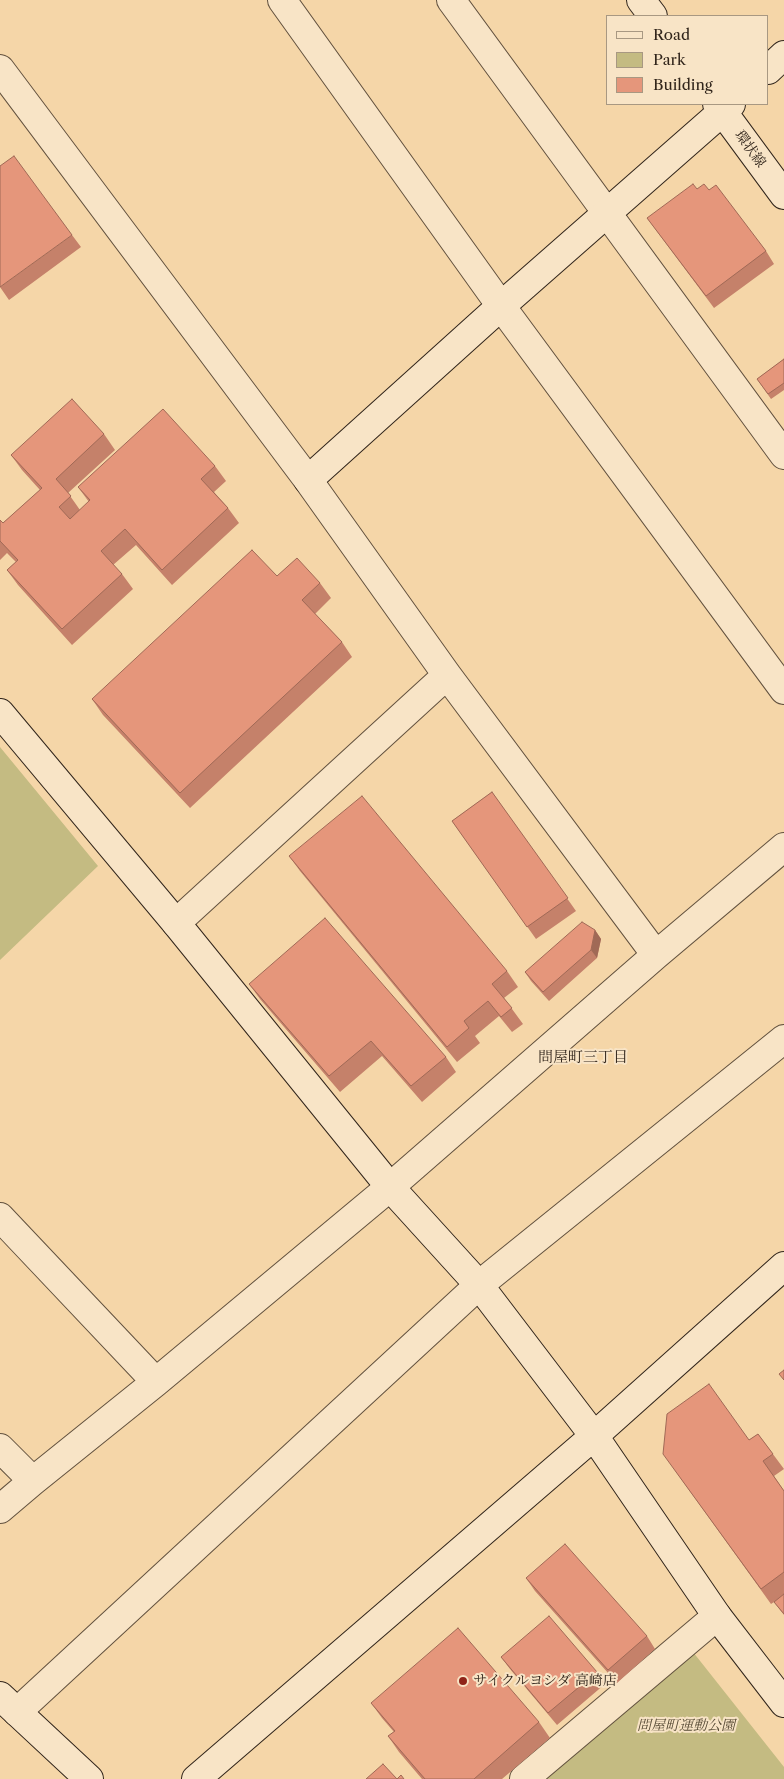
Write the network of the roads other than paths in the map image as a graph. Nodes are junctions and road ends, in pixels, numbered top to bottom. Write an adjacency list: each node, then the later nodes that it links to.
1 (282, 0): 11 (street)
2 (451, 0): 10 (street)
3 (641, 0): 4 (street)
4 (651, 15)
5 (784, 54): 7 (street)
6 (0, 69): 13 (street)
7 (769, 69)
8 (724, 106): 9 (street, 環状線); 10 (street)
9 (784, 195)
10 (606, 214): 11 (street); 12 (street)
11 (501, 306): 13 (street); 15 (street)
12 (784, 455)
13 (308, 480): 14 (street)
14 (447, 675): 18 (street); 19 (street)
15 (784, 690)
16 (0, 713): 18 (street)
17 (784, 847): 19 (street)
18 (176, 923): 21 (street)
19 (656, 955): 21 (street)
20 (784, 1039): 24 (street)
21 (390, 1187): 24 (street); 25 (street)
22 (0, 1218): 25 (street)
23 (784, 1266): 26 (street)
24 (479, 1284): 26 (street); 32 (street)
25 (156, 1382): 28 (street)
26 (594, 1436): 30 (street); 34 (street)
27 (0, 1448): 28 (street)
28 (32, 1480): 29 (street)
29 (0, 1509)
30 (717, 1616): 31 (street); 35 (street)
31 (784, 1703)
32 (9, 1704): 33 (street)
33 (89, 1779)
34 (196, 1779)
35 (524, 1779)

